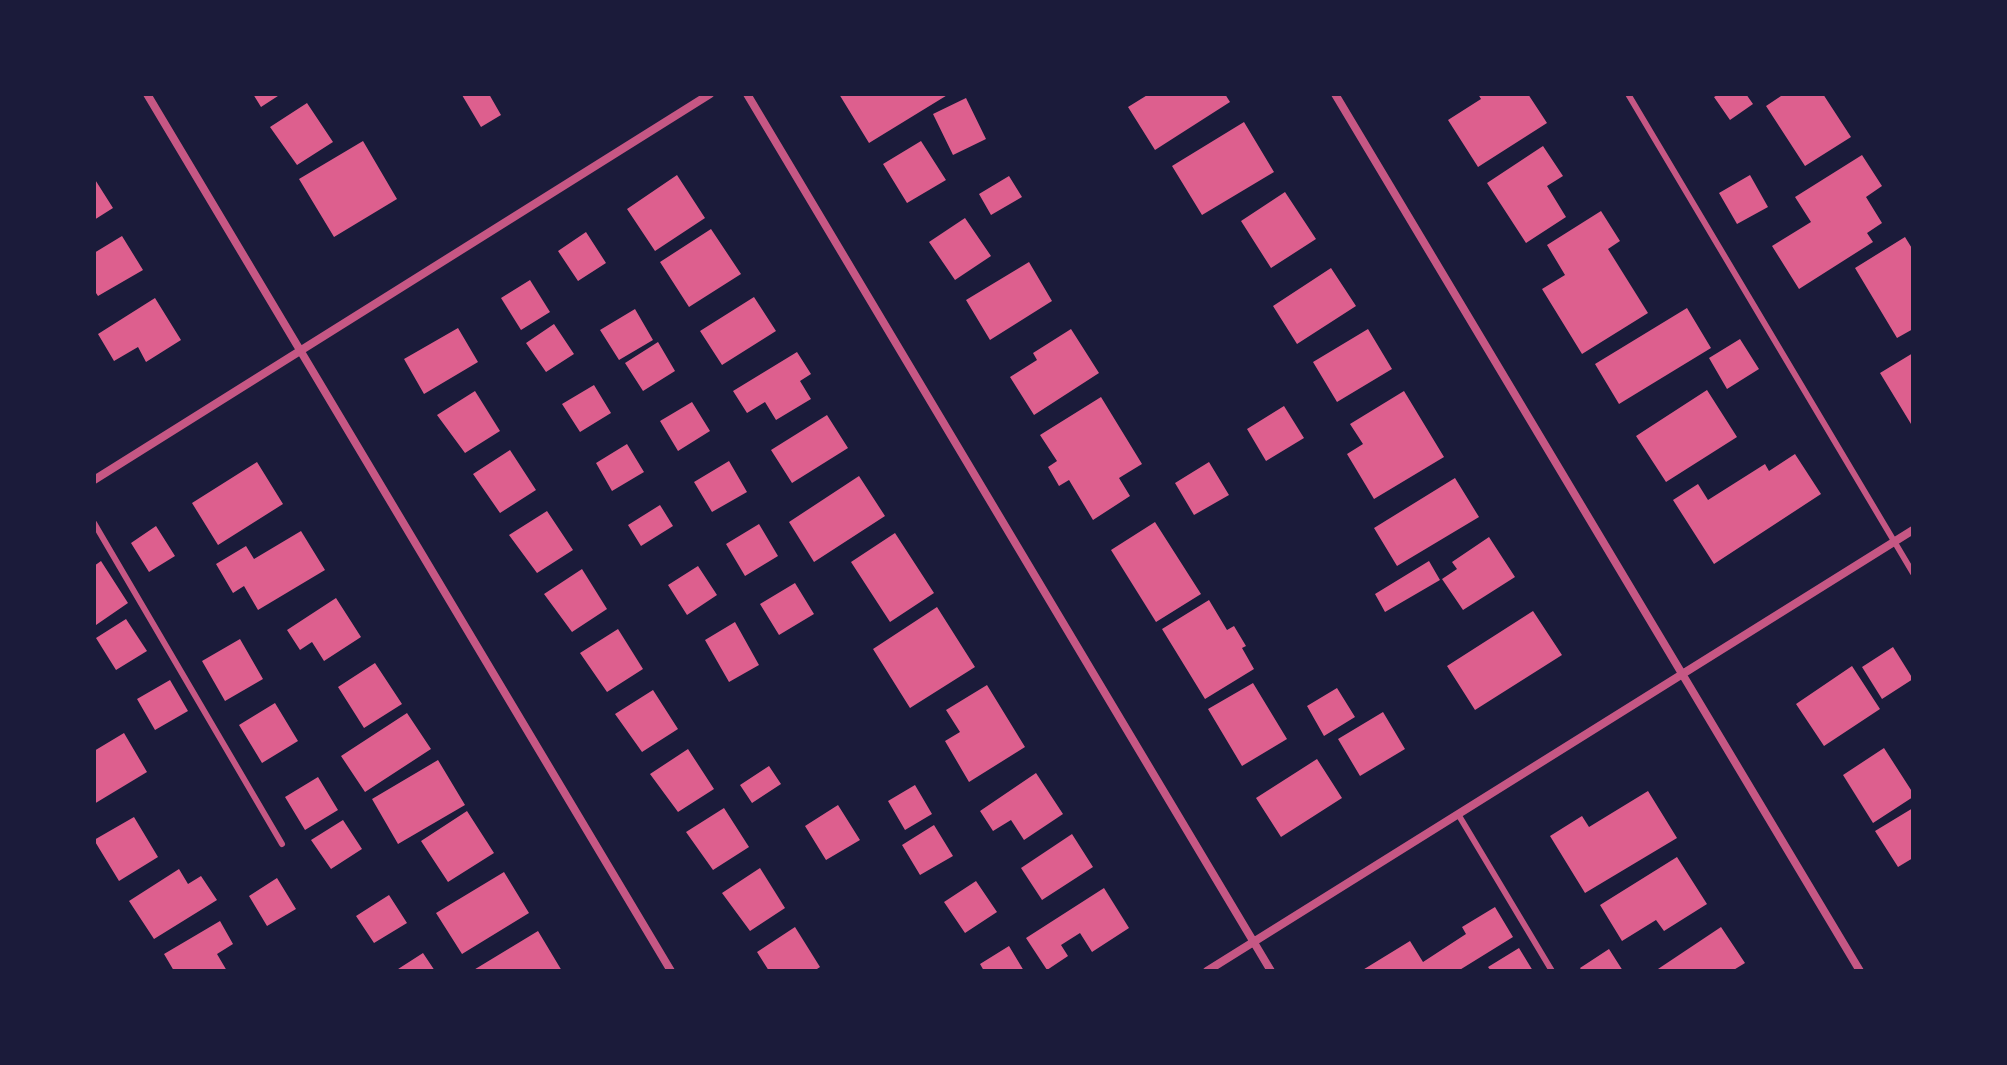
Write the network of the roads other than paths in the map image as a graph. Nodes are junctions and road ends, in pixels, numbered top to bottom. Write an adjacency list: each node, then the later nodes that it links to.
1 (147, 94): 6 (street)
2 (710, 94): 6 (street)
3 (747, 94): 15 (street)
4 (1335, 94): 12 (street)
5 (1628, 94): 10 (lane)
6 (300, 351): 7 (street); 16 (street)
7 (94, 480)
8 (94, 523): 14 (lane)
9 (1913, 530): 10 (street)
10 (1894, 542): 11 (lane); 12 (street)
11 (1913, 573)
12 (1682, 674): 13 (street); 20 (street)
13 (1458, 814): 15 (street); 19 (lane)
14 (282, 844)
15 (1254, 942): 17 (street); 18 (street)
16 (671, 971)
17 (1207, 971)
18 (1271, 971)
19 (1552, 971)
20 (1860, 971)

